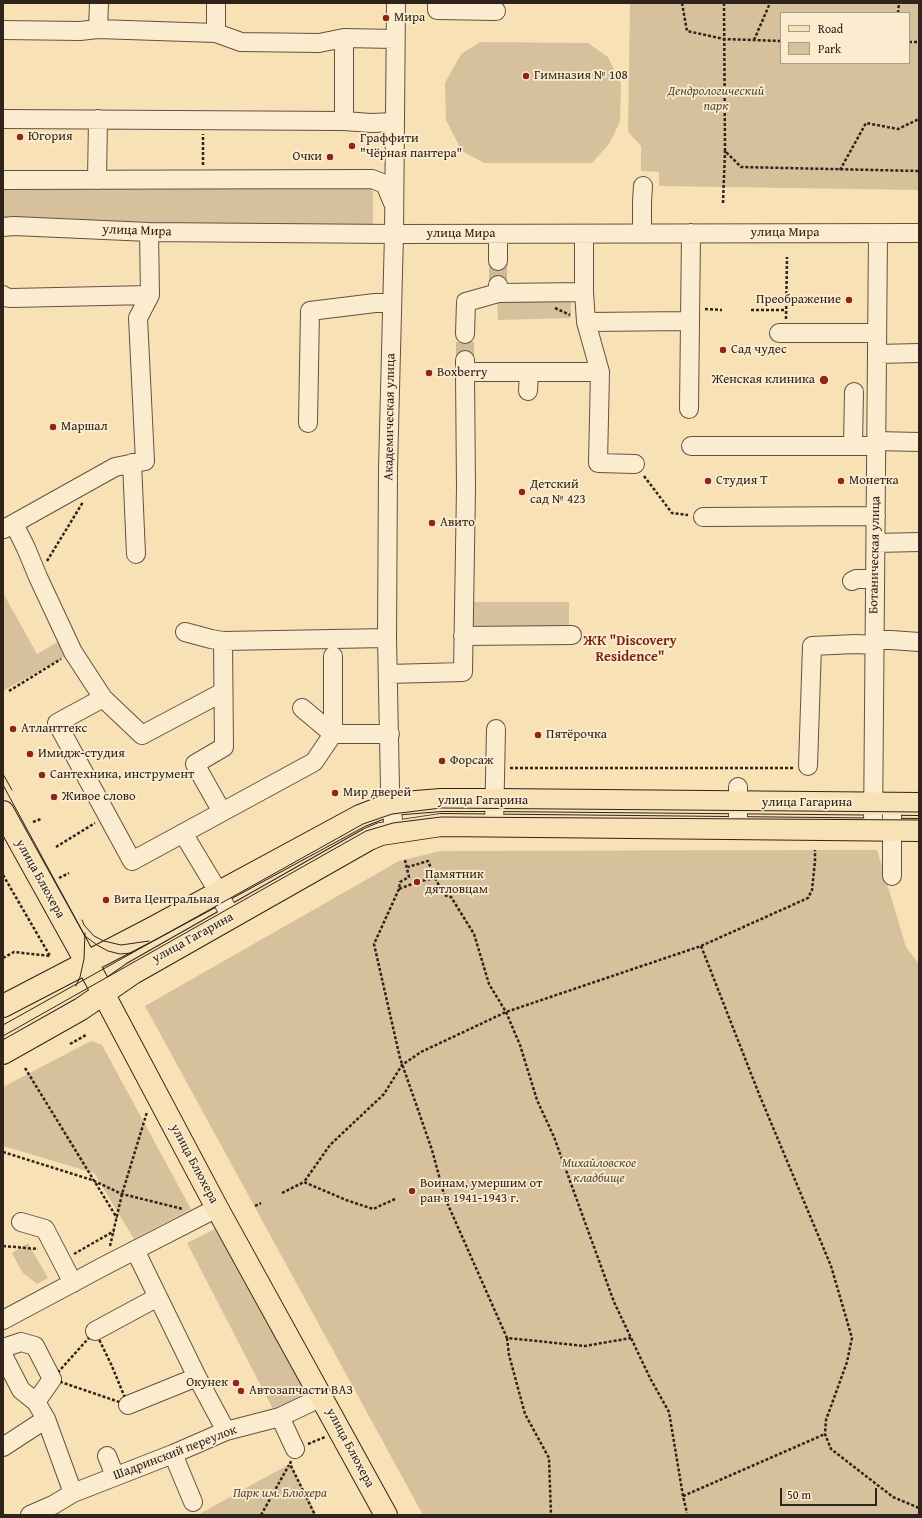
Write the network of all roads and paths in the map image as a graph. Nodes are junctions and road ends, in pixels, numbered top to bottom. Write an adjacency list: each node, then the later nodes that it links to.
1 (99, 3): 9 (street)
2 (216, 3): 11 (street)
3 (396, 3): 13 (street, Академическая улица)
4 (437, 3): 8 (street)
5 (682, 3): 14 (path)
6 (724, 3): 14 (path)
7 (770, 3): 15 (path)
8 (496, 11)
9 (98, 29): 10 (street); 11 (street)
10 (3, 30)
11 (216, 33): 12 (street)
12 (344, 38): 13 (street); 21 (street)
13 (395, 38): 22 (street, Академическая улица)
14 (724, 39): 15 (path); 23 (path)
15 (754, 40): 16 (path)
16 (780, 40)
17 (3, 119): 18 (street)
18 (98, 119): 20 (street); 28 (street)
19 (919, 119): 25 (path)
20 (203, 121): 21 (street); 24 (path)
21 (344, 121): 22 (street)
22 (395, 122): 31 (street, Академическая улица)
23 (725, 151): 25 (path); 30 (path)
24 (203, 165)
25 (840, 170): 26 (path)
26 (919, 172)
27 (3, 180): 28 (street)
28 (97, 180): 31 (street)
29 (643, 186): 34 (street)
30 (723, 203)
31 (394, 206): 37 (street, Академическая улица)
32 (3, 227): 33 (street, улица Мира)
33 (149, 232): 37 (street, улица Мира); 45 (street)
34 (642, 233): 39 (street, улица Мира); 40 (street, улица Мира)
35 (878, 233): 36 (street, улица Мира); 40 (street, улица Мира); 52 (street, Ботаническая улица)
36 (919, 233)
37 (394, 234): 38 (street, улица Мира); 46 (street, Академическая улица)
38 (498, 234): 39 (street, улица Мира); 42 (street)
39 (584, 234): 43 (street)
40 (691, 234): 49 (street)
41 (787, 257): 48 (path)
42 (498, 261)
43 (584, 292): 50 (street); 53 (street)
44 (3, 295): 45 (street)
45 (150, 296): 66 (street)
46 (392, 303): 61 (street); 81 (street, Академическая улица)
47 (751, 310): 48 (path)
48 (786, 310): 51 (path)
49 (690, 321): 50 (street); 60 (street)
50 (586, 322): 57 (street)
51 (783, 333): 52 (street)
52 (877, 333): 55 (street, Ботаническая улица)
53 (465, 334)
54 (919, 353): 55 (street)
55 (877, 354): 63 (street, Ботаническая улица)
56 (529, 372): 57 (street); 58 (street); 80 (street)
57 (600, 372): 67 (street)
58 (528, 391)
59 (854, 392): 64 (street)
60 (689, 409)
61 (308, 423)
62 (919, 442): 63 (street)
63 (876, 443): 64 (street); 69 (street, Ботаническая улица)
64 (853, 445): 65 (street)
65 (691, 446)
66 (132, 463): 68 (street); 74 (street)
67 (635, 464): 70 (path)
68 (100, 475): 71 (street); 75 (path)
69 (876, 516): 70 (street); 73 (street, Ботаническая улица)
70 (703, 517)
71 (8, 527): 75 (street)
72 (919, 542): 73 (street)
73 (876, 543): 76 (street, Ботаническая улица)
74 (136, 554)
75 (38, 577): 85 (street)
76 (875, 579): 77 (street); 83 (street, Ботаническая улица)
77 (852, 581)
78 (185, 632): 82 (street)
79 (572, 635): 80 (street)
80 (463, 636): 87 (street)
81 (387, 638): 82 (street); 87 (street, Академическая улица)
82 (223, 641): 89 (street)
83 (874, 642): 84 (street); 95 (street); 99 (street, Ботаническая улица)
84 (919, 642)
85 (74, 652): 88 (path); 90 (street)
86 (333, 656): 93 (street)
87 (388, 674): 94 (street, Академическая улица)
88 (9, 691)
89 (223, 692): 90 (street); 103 (street)
90 (103, 698): 104 (street)
91 (302, 708): 93 (street)
92 (496, 729): 96 (street)
93 (334, 734): 94 (street); 103 (street)
94 (390, 734): 100 (street, Академическая улица)
95 (804, 767): 96 (path)
96 (496, 768): 98 (street)
97 (738, 795): 98 (main road, улица Гагарина); 99 (main road, улица Гагарина); 108 (street)
98 (495, 800): 100 (main road, улица Гагарина); 107 (street)
99 (883, 803): 101 (main road, улица Гагарина); 109 (street, Ботаническая улица)
100 (391, 804): 111 (street, Академическая улица); 123 (main road, улица Гагарина)
101 (919, 804)
102 (3, 812): 127 (main road, улица Блюхера)
103 (222, 812): 112 (street)
104 (107, 816): 112 (street); 113 (path)
105 (41, 819): 106 (path)
106 (33, 822)
107 (494, 826): 108 (main road, улица Гагарина); 111 (main road, улица Гагарина)
108 (738, 828): 109 (main road, улица Гагарина)
109 (883, 830): 110 (main road, улица Гагарина); 119 (street, Ботаническая улица)
110 (919, 830)
111 (394, 832): 124 (main road, улица Гагарина)
112 (183, 833): 123 (street)
113 (56, 847)
114 (815, 850): 125 (path)
115 (405, 860): 116 (path)
116 (408, 868): 121 (path); 122 (path)
117 (69, 873): 120 (path)
118 (3, 874): 126 (path)
119 (892, 876)
120 (62, 877)
121 (435, 878): 122 (path); 130 (path)
122 (399, 889): 134 (path)
123 (219, 893): 124 (street); 127 (main road, улица Гагарина)
124 (231, 917): 128 (main road, улица Гагарина)
125 (701, 946): 130 (path); 171 (path)
126 (3, 958)
127 (86, 962): 128 (main road, улица Блюхера); 129 (main road, улица Гагарина)
128 (103, 994): 133 (main road, улица Гагарина); 147 (main road, улица Блюхера)
129 (3, 1006)
130 (506, 1012): 134 (path); 160 (path)
131 (86, 1035): 132 (path)
132 (70, 1044)
133 (3, 1053)
134 (402, 1065): 139 (path); 142 (path)
135 (24, 1068): 138 (path)
136 (148, 1110): 141 (path)
137 (3, 1152): 138 (path)
138 (92, 1180): 141 (path); 148 (path)
139 (304, 1182): 140 (path); 143 (path)
140 (282, 1193)
141 (122, 1194): 147 (path); 148 (path)
142 (445, 1198): 144 (path); 159 (path)
143 (395, 1199)
144 (439, 1199)
145 (261, 1203): 146 (path)
146 (255, 1206)
147 (211, 1211): 152 (street); 165 (main road, улица Блюхера)
148 (117, 1218): 150 (path)
149 (21, 1222): 153 (street)
150 (114, 1231): 153 (path); 154 (path)
151 (3, 1246): 153 (path)
152 (135, 1250): 154 (street); 156 (street)
153 (59, 1257): 155 (street)
154 (106, 1265): 155 (street)
155 (73, 1283): 157 (street)
156 (158, 1297): 158 (street); 163 (street)
157 (3, 1320)
158 (95, 1331): 164 (path); 167 (path)
159 (507, 1338): 160 (path); 188 (path)
160 (631, 1338): 179 (path)
161 (3, 1348): 164 (street)
162 (3, 1355): 166 (street)
163 (197, 1377): 167 (street); 170 (street)
164 (52, 1379): 166 (street); 167 (path)
165 (322, 1396): 168 (street, Шадринский переулок); 187 (main road, улица Блюхера)
166 (36, 1402): 169 (street)
167 (128, 1406)
168 (280, 1416): 170 (street, Шадринский переулок); 176 (street)
169 (46, 1419): 173 (street); 178 (street)
170 (226, 1431): 174 (street, Шадринский переулок)
171 (826, 1434): 179 (path); 181 (path)
172 (328, 1436): 176 (path)
173 (3, 1447)
174 (173, 1454): 177 (street, Шадринский переулок); 180 (street)
175 (107, 1456): 177 (street)
176 (292, 1457): 185 (path); 186 (path)
177 (116, 1476): 178 (street, Шадринский переулок)
178 (73, 1493): 182 (street, Шадринский переулок)
179 (683, 1496): 183 (path)
180 (193, 1502)
181 (919, 1508)
182 (55, 1510): 184 (street, Шадринский переулок)
183 (688, 1513)
184 (30, 1515)
185 (261, 1515)
186 (315, 1515)
187 (386, 1515)
188 (551, 1515)

